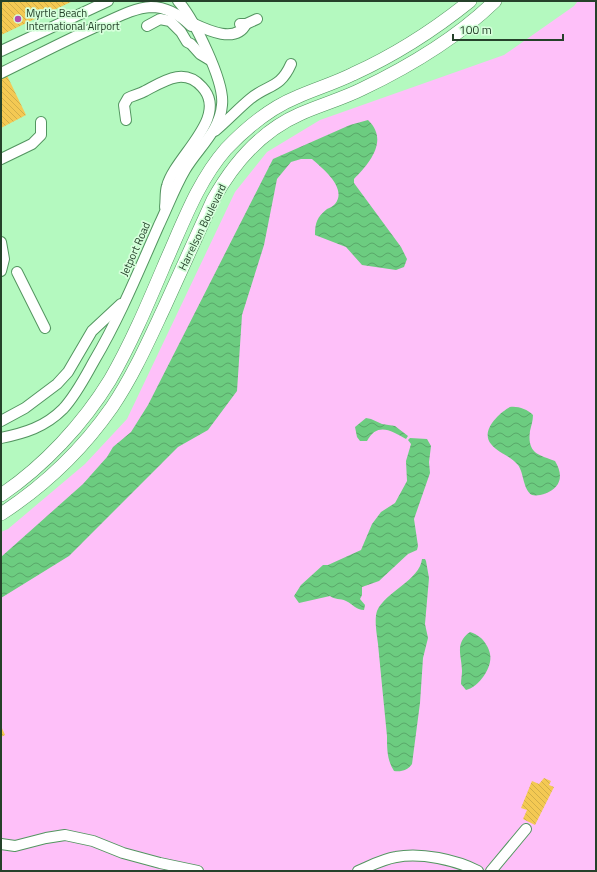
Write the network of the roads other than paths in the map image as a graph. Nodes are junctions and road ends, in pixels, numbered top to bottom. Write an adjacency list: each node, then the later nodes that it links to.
1 (108, 1): 8 (street)
2 (178, 1): 7 (street, Jetport Road)
3 (470, 1): 24 (main road, Harrelson Boulevard)
4 (495, 1): 25 (main road, Harrelson Boulevard)
5 (257, 19): 7 (street)
6 (147, 26): 9 (street)
7 (194, 27): 9 (street, Jetport Road); 11 (street, Jetport Road)
8 (1, 52)
9 (210, 60): 14 (street, Jetport Road)
10 (291, 64): 14 (street)
11 (1, 73)
12 (126, 120): 16 (street)
13 (41, 122): 15 (street)
14 (211, 135): 16 (street, Jetport Road)
15 (1, 159)
16 (165, 213): 20 (street, Jetport Road)
17 (1, 242): 18 (street)
18 (1, 271)
19 (17, 272): 21 (street)
20 (126, 299): 22 (street); 23 (street, Jetport Road)
21 (45, 328)
22 (1, 421)
23 (1, 438)
24 (1, 495)
25 (1, 514)
26 (526, 829): 31 (street)
27 (1, 844): 28 (street)
28 (198, 871)
29 (358, 871): 30 (street)
30 (478, 871)
31 (491, 871)

